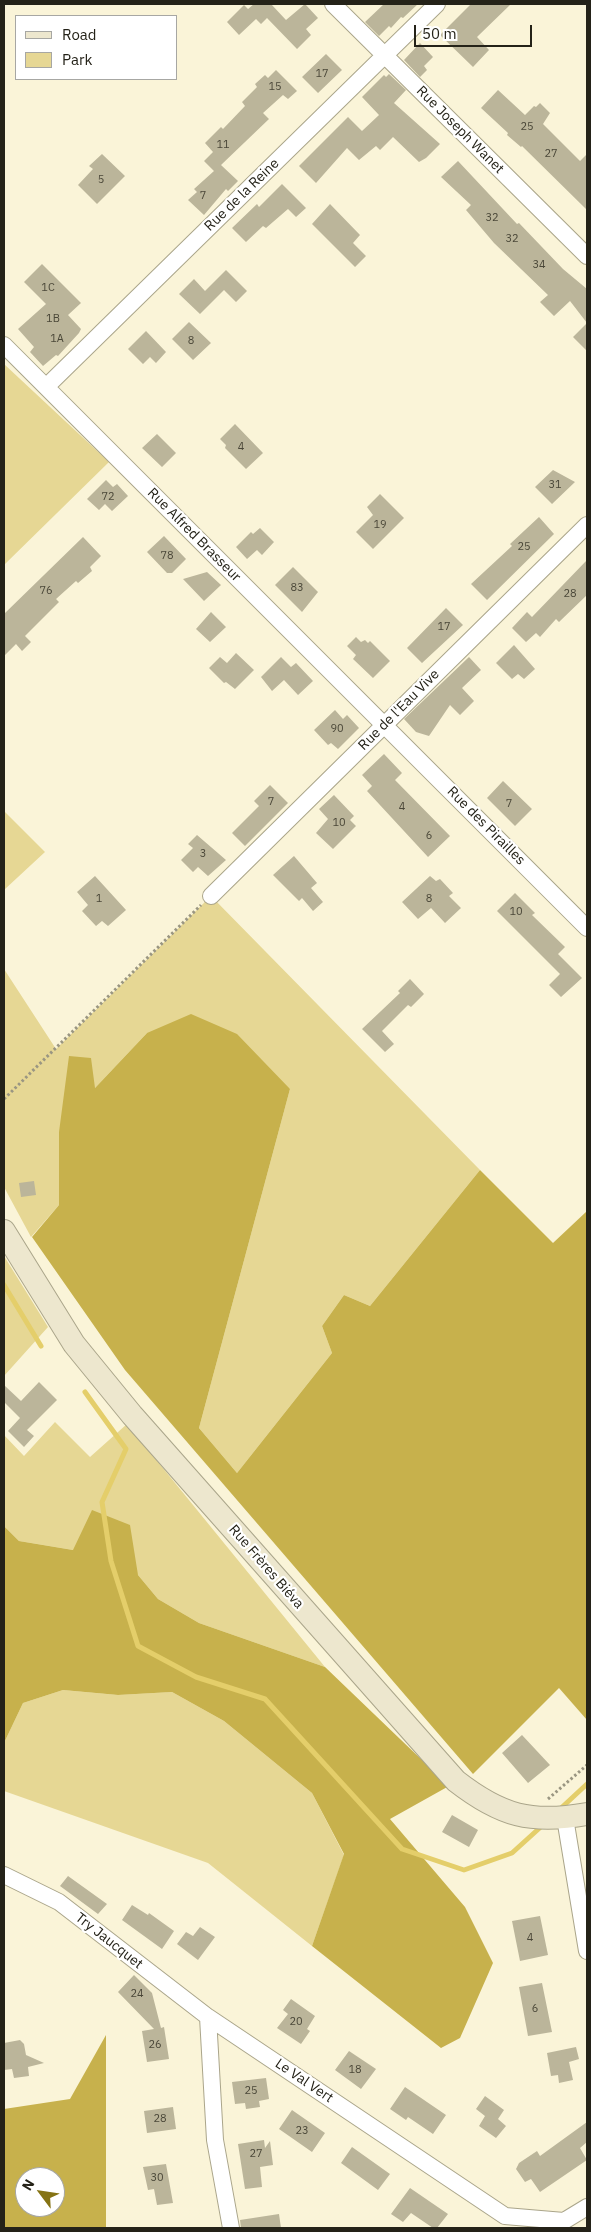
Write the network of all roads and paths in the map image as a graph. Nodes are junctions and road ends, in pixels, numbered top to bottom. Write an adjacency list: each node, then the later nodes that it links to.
1 (333, 4): 3 (street, Rue Joseph Wanet)
2 (437, 4): 3 (street, Rue de la Reine)
3 (384, 56): 4 (street, Rue Joseph Wanet); 6 (street, Rue de la Reine)
4 (587, 256)
5 (4, 345): 6 (street, Rue Alfred Brasseur)
6 (46, 387): 8 (street, Rue Alfred Brasseur)
7 (587, 525): 8 (street, Rue de l'Eau Vive)
8 (385, 724): 9 (street, Rue de l'Eau Vive); 10 (street, Rue des Pirailles)
9 (211, 896): 11 (path)
10 (587, 928)
11 (4, 1099)
12 (4, 1231): 14 (street, Rue Frères Biéva)
13 (587, 1765): 14 (path)
14 (541, 1810): 16 (street, Rue Frères Biéva)
15 (587, 1814): 16 (street, Rue Frères Biéva)
16 (564, 1818): 18 (street)
17 (4, 1875): 19 (street, Try Jaucquet)
18 (587, 1951)
19 (208, 2017): 20 (street, Le Val Vert); 21 (street)
20 (587, 2207)
21 (231, 2228)

